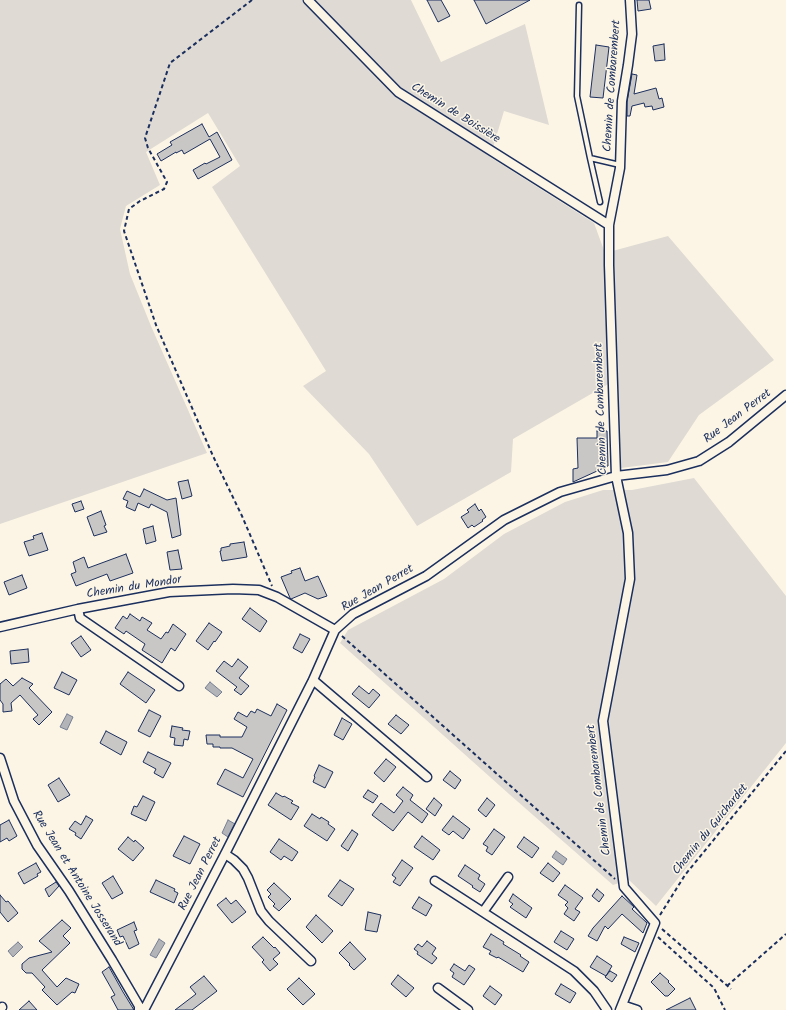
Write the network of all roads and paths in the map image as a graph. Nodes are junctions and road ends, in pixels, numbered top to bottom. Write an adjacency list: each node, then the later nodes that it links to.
1 (252, 0): 11 (path)
2 (308, 0): 8 (street, Chemin de Boissière)
3 (630, 0): 6 (street, Chemin de Combarembert)
4 (579, 5): 5 (lane)
5 (590, 158): 6 (lane); 7 (lane)
6 (620, 165): 8 (street, Chemin de Combarembert)
7 (600, 202)
8 (609, 225): 10 (street, Chemin de Combarembert)
9 (786, 395): 10 (street, Rue Jean Perret)
10 (616, 476): 14 (street, Rue Jean Perret); 23 (street, Chemin de Combarembert)
11 (277, 596): 12 (street, Chemin du Mondor); 14 (street, Chemin du Mondor)
12 (78, 609): 13 (street, Chemin du Mondor); 16 (street)
13 (0, 627)
14 (335, 630): 15 (street, Rue Jean Perret); 23 (path)
15 (313, 680): 19 (street); 20 (street, Rue Jean Perret)
16 (179, 686)
17 (786, 751): 25 (path, Chemin du Guichardet)
18 (0, 758): 32 (street, Rue Jean et Antoine Josserand)
19 (427, 777)
20 (225, 854): 27 (street); 33 (street, Rue Jean Perret)
21 (508, 877): 24 (street)
22 (435, 881): 24 (street)
23 (624, 887): 25 (street)
24 (483, 912): 35 (street)
25 (653, 927): 28 (path); 31 (street); 37 (path)
26 (786, 934): 28 (path)
27 (311, 961)
28 (727, 986): 30 (path)
29 (438, 988): 34 (street)
30 (730, 989)
31 (621, 1007): 36 (street)
32 (139, 1010)
33 (144, 1010)
34 (468, 1010)
35 (607, 1010)
36 (638, 1010)
37 (725, 1010)

